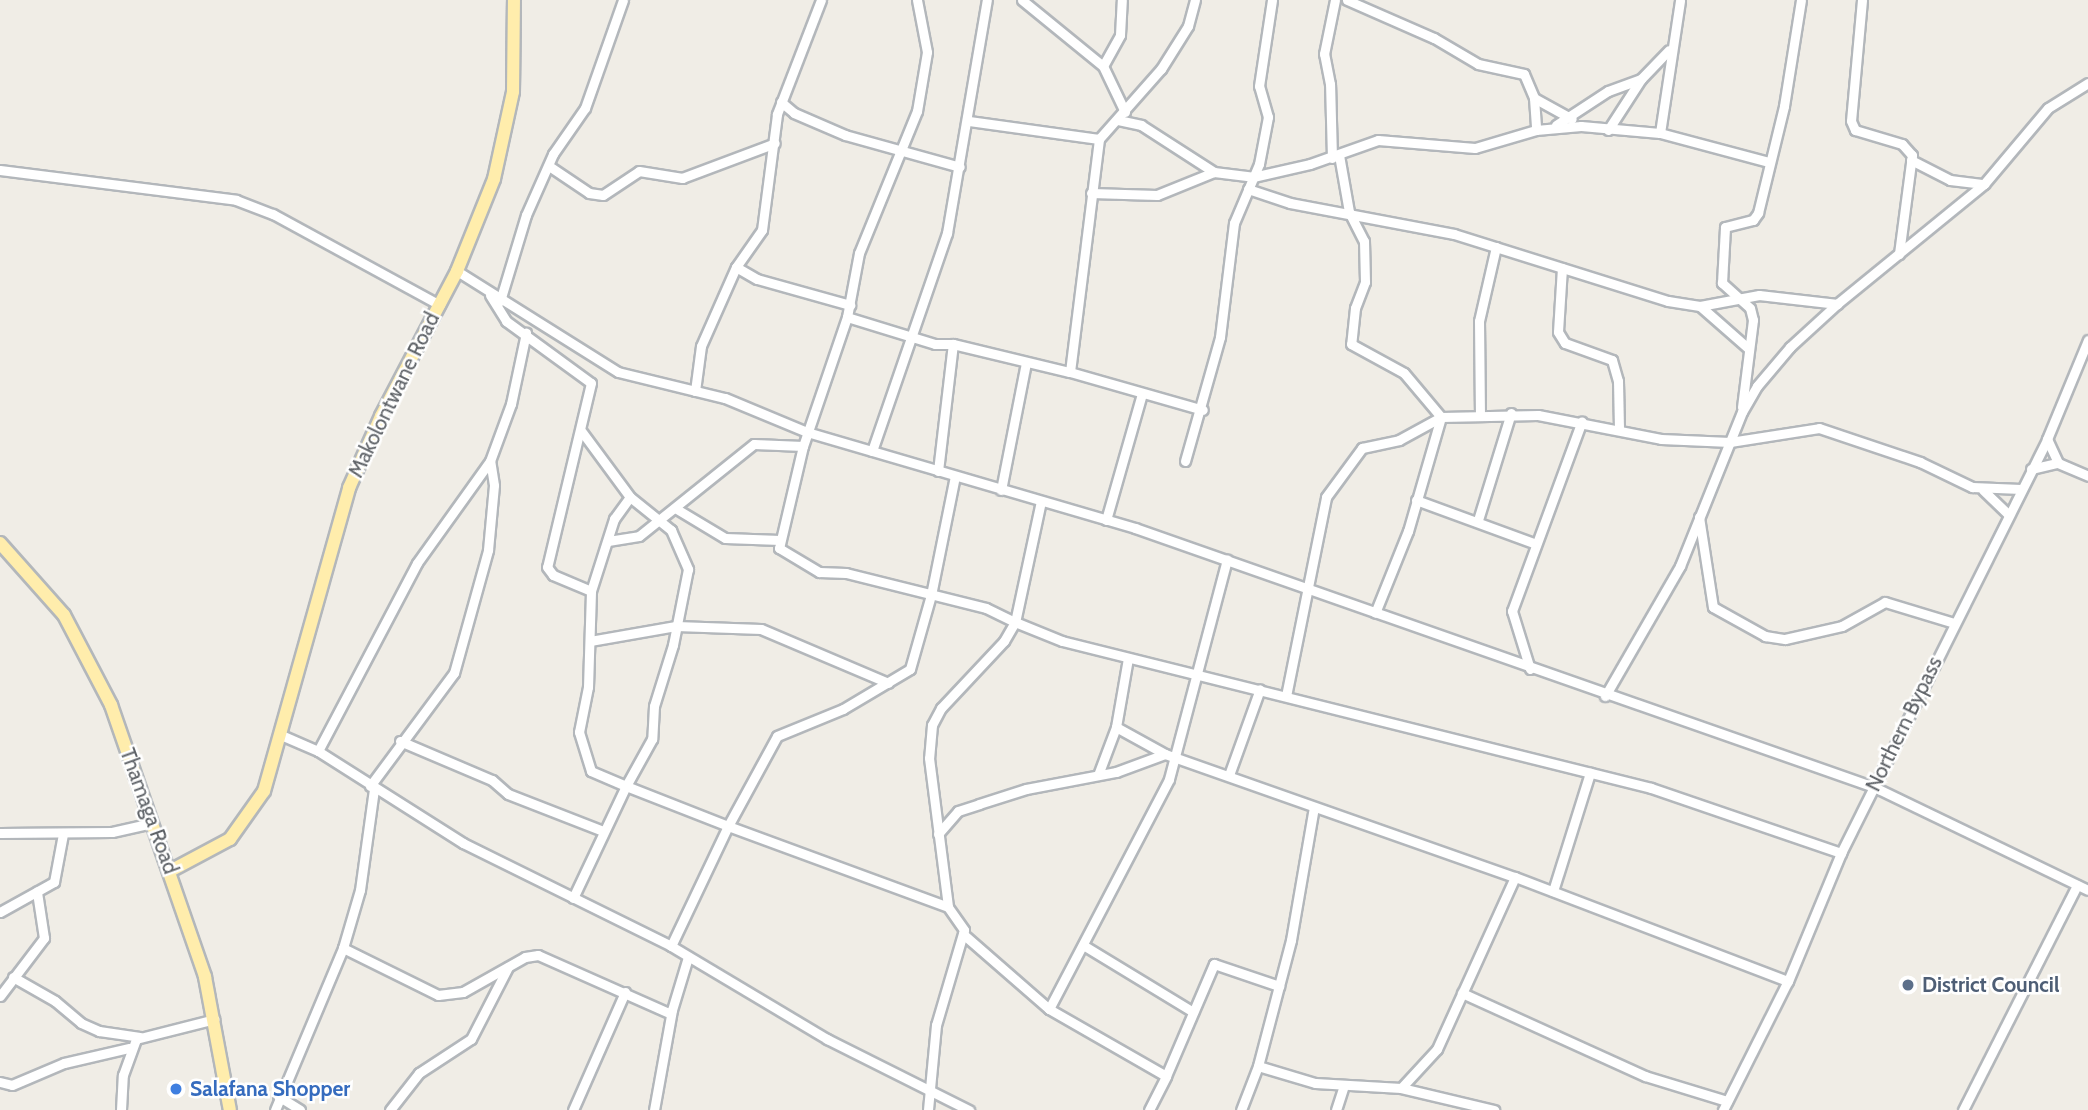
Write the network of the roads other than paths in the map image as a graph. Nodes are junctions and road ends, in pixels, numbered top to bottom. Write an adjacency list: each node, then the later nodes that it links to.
1 (514, 0): 48 (main road, Makolontwane Road)
2 (623, 0): 35 (street)
3 (821, 0): 20 (street)
4 (916, 0): 31 (street)
5 (987, 0): 23 (street)
6 (1022, 0): 16 (street)
7 (1122, 0): 16 (street)
8 (1195, 0): 21 (street)
9 (1272, 0): 39 (street)
10 (1335, 0): 32 (street)
11 (1347, 0): 19 (street)
12 (1680, 0): 15 (street)
13 (1801, 0): 34 (street)
14 (1862, 0): 33 (street)
15 (1669, 50): 17 (street); 28 (street)
16 (1103, 66): 21 (street)
17 (1641, 79): 22 (street); 27 (street)
18 (2088, 83): 40 (street)
19 (1534, 98): 22 (street); 26 (street)
20 (781, 102): 30 (street); 31 (street)
21 (1121, 116): 29 (street); 38 (street)
22 (1569, 117): 24 (street); 25 (street)
23 (969, 121): 29 (street); 36 (street)
24 (1581, 125): 25 (street); 27 (street)
25 (1555, 126): 26 (street)
26 (1536, 130): 32 (street)
27 (1608, 130): 28 (street)
28 (1660, 133): 34 (street)
29 (1099, 139): 42 (street)
30 (775, 143): 35 (street); 46 (street)
31 (898, 153): 36 (street); 54 (street)
32 (1336, 156): 39 (street); 43 (street)
33 (1911, 160): 40 (street); 45 (street)
34 (1769, 162): 50 (street)
35 (549, 166): 51 (street)
36 (960, 167): 58 (street)
37 (0, 170): 53 (street)
38 (1214, 172): 39 (street); 42 (street)
39 (1253, 177): 41 (street)
40 (1984, 184): 45 (street)
41 (1248, 189): 43 (street); 66 (street)
42 (1091, 193): 63 (street)
43 (1349, 212): 44 (street); 70 (street)
44 (1496, 247): 47 (street); 69 (street)
45 (1899, 254): 52 (street)
46 (736, 268): 54 (street); 64 (street)
47 (1562, 268): 55 (street); 72 (street)
48 (457, 271): 49 (street); 53 (main road, Makolontwane Road)
49 (489, 293): 51 (street); 57 (street)
50 (1742, 299): 52 (street); 55 (street); 61 (street)
51 (500, 301): 64 (street)
52 (1837, 304): 67 (street)
53 (440, 305): 119 (main road, Makolontwane Road)
54 (850, 305): 56 (street)
55 (1700, 306): 61 (street)
56 (847, 317): 58 (street); 74 (street)
57 (526, 333): 73 (street); 79 (street)
58 (914, 337): 60 (street); 78 (street)
59 (2088, 340): 75 (street, Northern Bypass)
60 (953, 344): 62 (street); 83 (street)
61 (1748, 349): 67 (street)
62 (1026, 362): 63 (street); 87 (street)
63 (1070, 372): 65 (street)
64 (695, 391): 74 (street)
65 (1142, 394): 66 (street); 96 (street)
66 (1203, 410): 80 (street)
67 (1742, 412): 76 (street)
68 (1511, 413): 69 (street); 71 (street); 97 (street)
69 (1480, 416): 70 (street)
70 (1441, 417): 90 (street); 103 (street)
71 (1582, 421): 72 (street); 101 (street)
72 (1619, 428): 76 (street)
73 (582, 432): 89 (street); 104 (street)
74 (807, 432): 77 (street); 78 (street)
75 (2047, 439): 81 (street); 82 (street, Northern Bypass)
76 (1730, 442): 88 (street); 94 (street)
77 (803, 446): 92 (street); 98 (street)
78 (872, 451): 83 (street)
79 (490, 461): 120 (street); 121 (street)
80 (1185, 461)
81 (2058, 463): 82 (street); 85 (street)
82 (2031, 469): 86 (street, Northern Bypass)
83 (938, 471): 84 (street)
84 (955, 476): 87 (street); 105 (street)
85 (2088, 476)
86 (2021, 489): 88 (street); 93 (street, Northern Bypass)
87 (1001, 490): 91 (street)
88 (1983, 490): 93 (street)
89 (630, 496): 95 (street); 99 (street)
90 (1416, 500): 97 (street); 106 (street)
91 (1041, 501): 96 (street); 107 (street)
92 (675, 508): 95 (street); 98 (street)
93 (2008, 514): 108 (street, Northern Bypass)
94 (1699, 517): 108 (street); 117 (street)
95 (660, 520): 99 (street); 109 (street)
96 (1106, 520): 102 (street)
97 (1478, 520): 101 (street)
98 (780, 540): 105 (street)
99 (608, 541): 104 (street)
100 (0, 544): 131 (main road, Thamaga Road)
101 (1536, 544): 112 (street)
102 (1227, 559): 103 (street); 113 (street)
103 (1307, 589): 106 (street); 116 (street)
104 (591, 592): 110 (street)
105 (932, 595): 107 (street); 114 (street)
106 (1375, 613): 112 (street)
107 (1015, 622): 111 (street); 136 (street)
108 (1954, 623): 128 (street, Northern Bypass)
109 (676, 626): 110 (street); 114 (street); 127 (street)
110 (590, 641): 127 (street)
111 (1128, 657): 113 (street); 118 (street)
112 (1530, 669): 117 (street)
113 (1197, 674): 115 (street); 123 (street)
114 (888, 683): 132 (street)
115 (1260, 689): 116 (street); 126 (street)
116 (1286, 696): 124 (street)
117 (1605, 696): 128 (street)
118 (1116, 727): 122 (street); 125 (street)
119 (281, 735): 121 (street); 138 (main road, Makolontwane Road)
120 (400, 741): 129 (street); 133 (street)
121 (318, 751): 129 (street)
122 (1165, 754): 123 (street); 125 (street)
123 (1176, 756): 126 (street); 148 (street)
124 (1590, 773): 137 (street); 142 (street)
125 (1098, 775): 136 (street)
126 (1229, 775): 130 (street)
127 (626, 786): 132 (street); 133 (street)
128 (1874, 787): 137 (street, Northern Bypass); 140 (street)
129 (372, 788): 144 (street); 150 (street)
130 (1314, 807): 139 (street); 156 (street)
131 (152, 823): 135 (street); 138 (main road, Thamaga Road)
132 (728, 826): 145 (street); 149 (street)
133 (603, 831): 144 (street)
134 (0, 833): 135 (street)
135 (63, 834): 143 (street)
136 (938, 834): 145 (street)
137 (1841, 853): 154 (street, Northern Bypass)
138 (170, 871): 163 (main road, Thamaga Road)
139 (1515, 877): 142 (street); 158 (street)
140 (2077, 885): 141 (street); 188 (street)
141 (2088, 890)
142 (1553, 891): 154 (street)
143 (37, 892): 146 (street); 153 (street)
144 (573, 898): 149 (street)
145 (948, 907): 147 (street)
146 (0, 912)
147 (962, 934): 160 (street); 171 (street)
148 (1083, 945): 160 (street); 161 (street)
149 (671, 946): 151 (street)
150 (343, 948): 152 (street); 172 (street)
151 (688, 957): 162 (street); 171 (street)
152 (509, 966): 157 (street); 179 (street)
153 (13, 977): 155 (street); 164 (street)
154 (1788, 981): 174 (street, Northern Bypass)
155 (3, 982): 159 (street)
156 (1279, 986): 161 (street); 166 (street)
157 (625, 992): 162 (street); 180 (street)
158 (1462, 993): 170 (street); 174 (street)
159 (0, 996)
160 (1049, 1009): 167 (street)
161 (1193, 1012): 167 (street)
162 (671, 1014): 181 (street)
163 (215, 1019): 164 (street); 176 (main road, Thamaga Road)
164 (141, 1037): 165 (street)
165 (129, 1048): 168 (street); 175 (street)
166 (1258, 1066): 169 (street); 185 (street)
167 (1166, 1076): 184 (street)
168 (0, 1082)
169 (1344, 1086): 170 (street); 186 (street)
170 (1401, 1088): 173 (street)
171 (928, 1090): 182 (street); 183 (street)
172 (278, 1096): 177 (street); 178 (street)
173 (1470, 1106): 187 (street)
174 (1725, 1106)
175 (121, 1110)
176 (230, 1110)
177 (275, 1110)
178 (300, 1110)
179 (390, 1110)
180 (573, 1110)
181 (654, 1110)
182 (928, 1110)
183 (969, 1110)
184 (1149, 1110)
185 (1241, 1110)
186 (1336, 1110)
187 (1494, 1110)
188 (1963, 1110)

